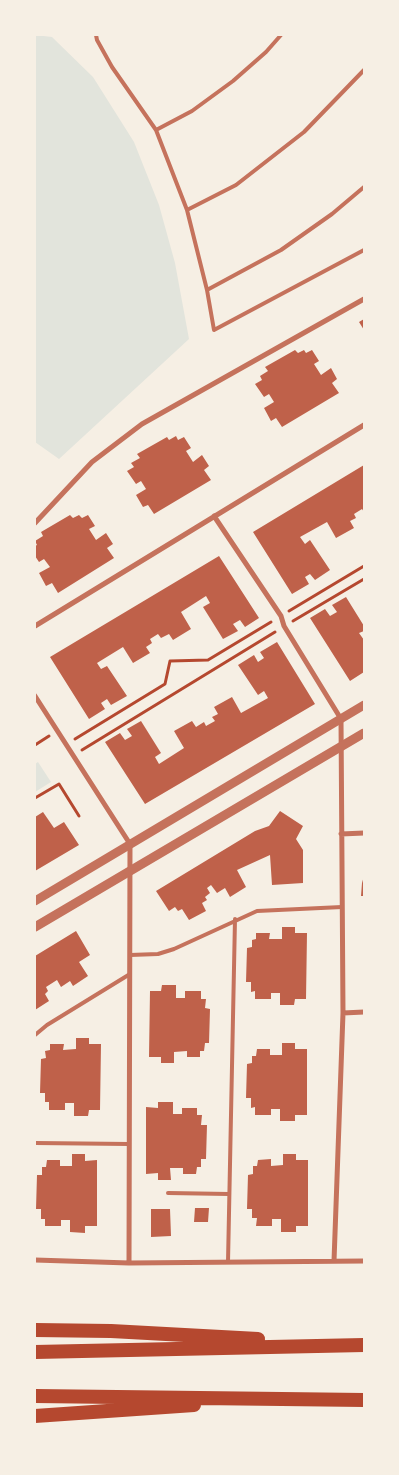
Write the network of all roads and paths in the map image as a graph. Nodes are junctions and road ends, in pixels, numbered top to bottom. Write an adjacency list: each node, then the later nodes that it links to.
1 (96, 35): 4 (lane)
2 (281, 35): 4 (lane)
3 (364, 70): 6 (lane)
4 (156, 130): 6 (lane)
5 (364, 187): 8 (lane)
6 (187, 210): 8 (lane)
7 (364, 250): 8 (lane)
8 (207, 290)
9 (364, 299): 12 (street)
10 (364, 425): 11 (street)
11 (214, 516): 15 (street); 16 (street)
12 (35, 523)
13 (364, 566): 15 (path)
14 (364, 580): 17 (path)
15 (281, 616): 17 (street); 22 (path)
16 (35, 626)
17 (284, 626): 20 (street); 24 (path)
18 (35, 696): 22 (street)
19 (364, 705): 20 (street)
20 (341, 719): 23 (street); 29 (street)
21 (364, 733): 23 (street)
22 (67, 743): 24 (street)
23 (341, 746): 28 (street); 30 (street)
24 (74, 754): 29 (street)
25 (35, 798): 26 (path)
26 (79, 816)
27 (364, 833): 28 (street)
28 (342, 834): 32 (street)
29 (130, 844): 30 (street); 31 (street)
30 (130, 872): 34 (street); 35 (street)
31 (35, 901)
32 (342, 907): 33 (lane); 38 (street)
33 (235, 919): 35 (lane); 43 (lane)
34 (35, 927)
35 (130, 955): 36 (street)
36 (130, 974): 39 (lane); 41 (street)
37 (364, 1012): 38 (street)
38 (342, 1013): 45 (street)
39 (35, 1035)
40 (35, 1143): 41 (lane)
41 (129, 1144): 48 (street)
42 (168, 1193): 43 (lane)
43 (229, 1194): 47 (lane)
44 (35, 1260): 48 (street)
45 (334, 1261): 46 (street); 47 (street)
46 (364, 1261)
47 (228, 1262): 48 (street)
48 (129, 1263)
49 (35, 1330): 50 (highway)
50 (363, 1345): 51 (highway)
51 (35, 1352)
52 (35, 1396): 53 (highway)
53 (300, 1398): 54 (highway); 55 (highway)
54 (364, 1400)
55 (35, 1416)

